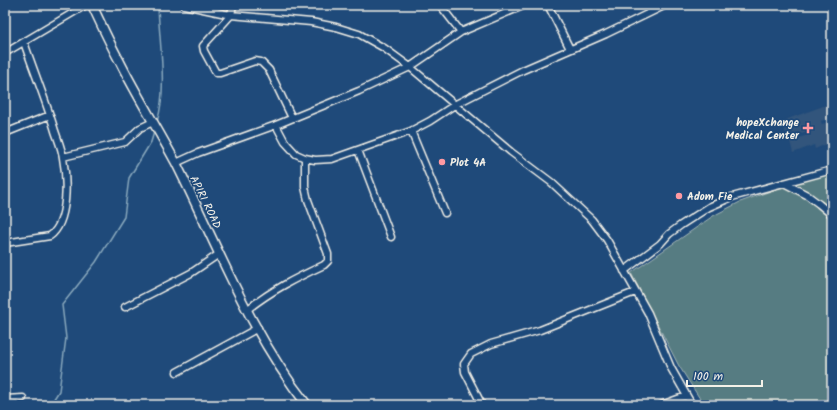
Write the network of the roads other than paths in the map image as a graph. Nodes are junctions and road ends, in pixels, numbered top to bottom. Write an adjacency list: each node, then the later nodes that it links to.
1 (86, 5): 11 (street)
2 (92, 5): 18 (street, APIRI ROAD)
3 (184, 5): 9 (street)
4 (233, 5): 9 (street)
5 (440, 5): 10 (street)
6 (525, 5): 10 (street)
7 (548, 5): 12 (street)
8 (666, 5): 12 (street)
9 (231, 14): 14 (street); 17 (street)
10 (461, 32): 14 (street)
11 (24, 42): 13 (street); 16 (street)
12 (570, 49): 15 (street)
13 (5, 53)
14 (410, 67): 15 (street); 17 (street)
15 (456, 104): 20 (street); 33 (street)
16 (50, 115): 21 (street); 23 (street)
17 (292, 118): 19 (street)
18 (153, 122): 23 (street); 25 (street, APIRI ROAD)
19 (276, 125): 24 (street); 25 (street)
20 (411, 131): 22 (street); 28 (street)
21 (5, 133)
22 (358, 150): 24 (street); 30 (street)
23 (63, 157): 31 (street)
24 (305, 158): 36 (street)
25 (176, 163): 32 (street, APIRI ROAD)
26 (832, 170): 27 (street)
27 (784, 183): 29 (street); 33 (street)
28 (445, 213)
29 (832, 215)
30 (391, 236)
31 (5, 243)
32 (219, 254): 35 (street); 36 (street, APIRI ROAD)
33 (624, 271): 34 (street)
34 (635, 292): 39 (street); 43 (street)
35 (125, 307)
36 (248, 309): 37 (street, APIRI ROAD)
37 (258, 328): 38 (street); 42 (street, APIRI ROAD)
38 (177, 372)
39 (686, 396): 44 (street); 45 (street)
40 (23, 398): 41 (street)
41 (5, 399)
42 (307, 405)
43 (482, 405)
44 (662, 405)
45 (692, 405)

